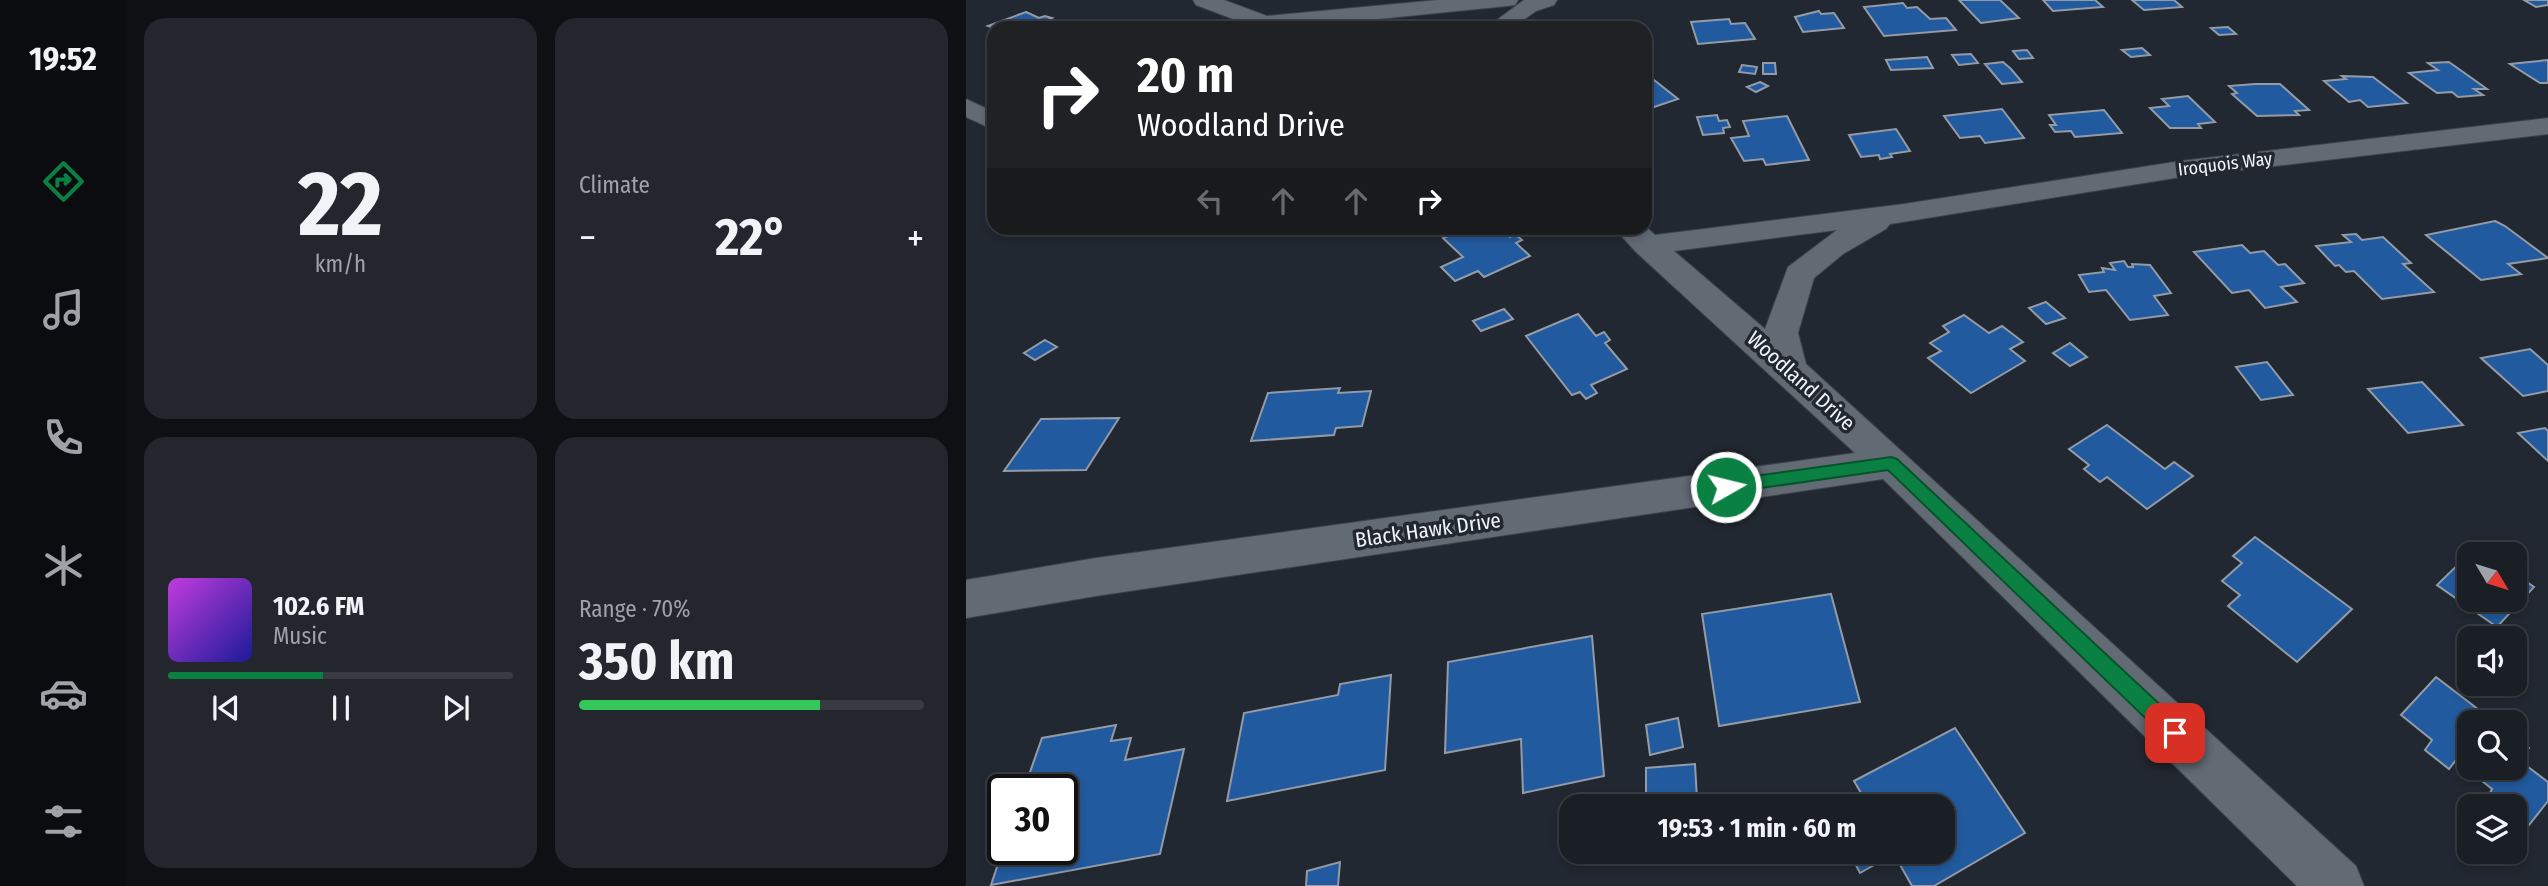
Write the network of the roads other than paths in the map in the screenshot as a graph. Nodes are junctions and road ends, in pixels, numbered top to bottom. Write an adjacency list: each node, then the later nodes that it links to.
1 (1204, 0): 4 (street)
2 (1507, 0): 5 (street)
3 (1546, 0): 6 (street)
4 (1259, 21)
5 (1317, 21)
6 (1507, 21)
7 (966, 107): 8 (street)
8 (987, 118)
9 (2548, 126): 10 (street, Iroquois Way)
10 (1904, 213): 11 (street, Iroquois Way); 13 (street, Iroquois Way)
11 (1652, 235)
12 (1638, 236): 13 (street, Woodland Drive)
13 (1789, 369): 14 (street, Woodland Drive)
14 (1891, 463): 15 (street, Black Hawk Drive); 16 (street, Woodland Drive)
15 (966, 599)
16 (2336, 886)

